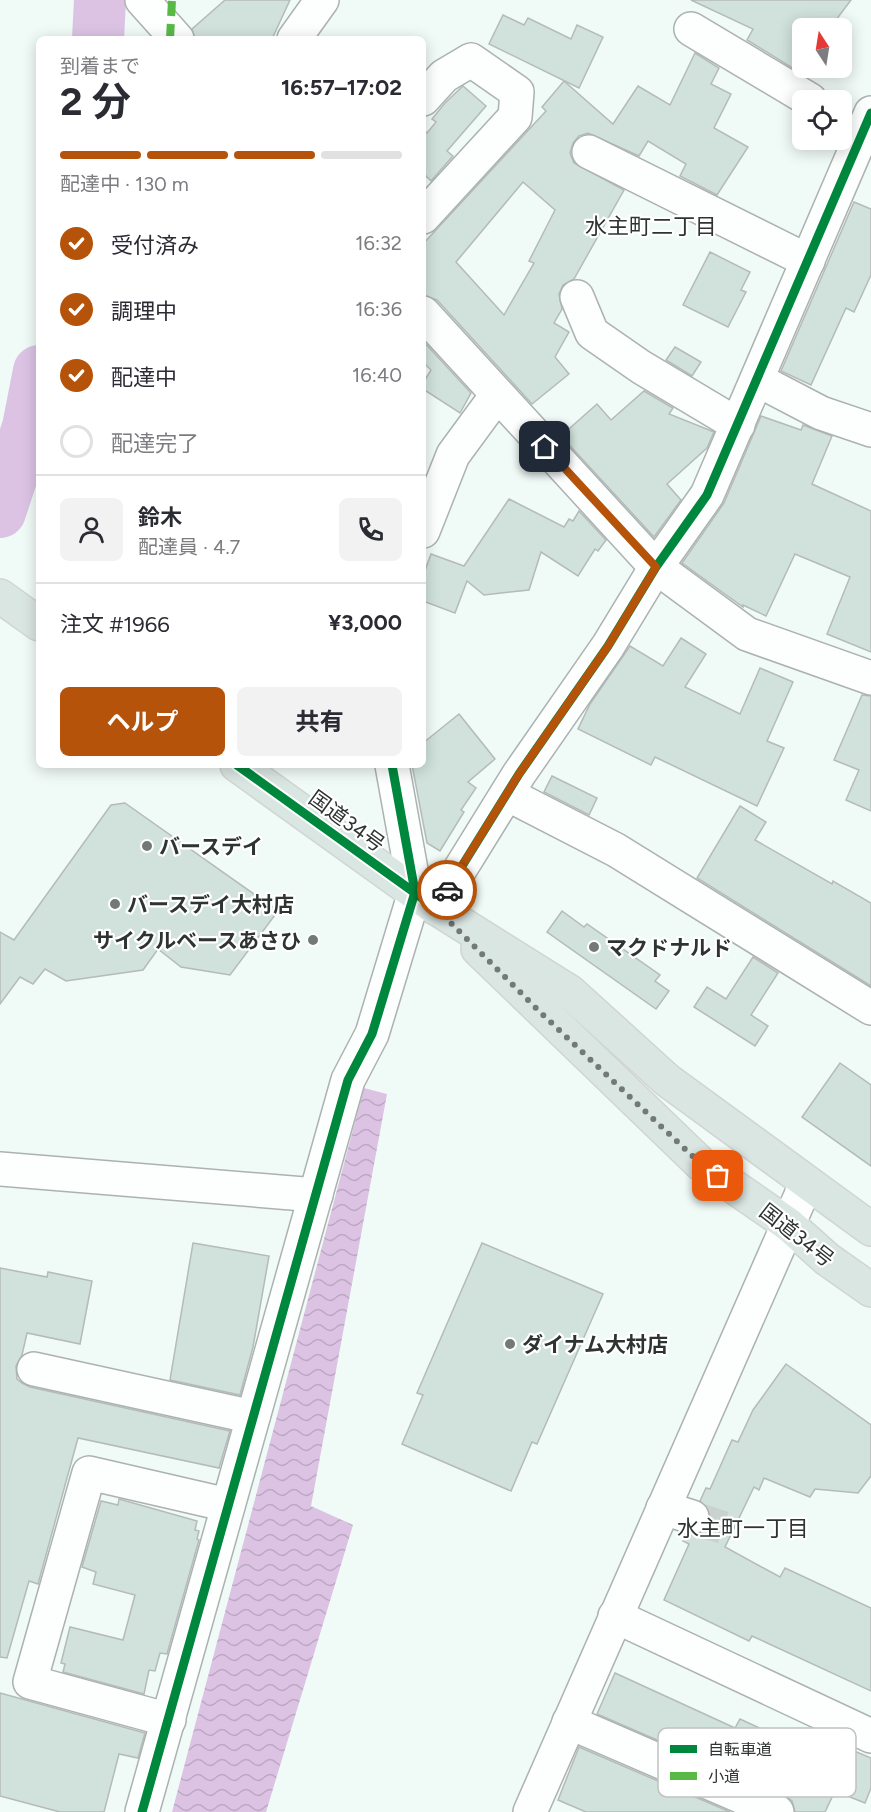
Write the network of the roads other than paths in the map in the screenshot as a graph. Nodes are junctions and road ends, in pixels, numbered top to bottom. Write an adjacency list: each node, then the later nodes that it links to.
1 (322, 0): 3 (street)
2 (690, 29): 4 (street)
3 (296, 36)
4 (793, 90)
5 (426, 96): 9 (street)
6 (858, 122): 8 (street)
7 (589, 152): 10 (street)
8 (858, 179): 10 (street)
9 (426, 214)
10 (808, 261): 13 (street)
11 (577, 297): 15 (street)
12 (426, 316): 14 (street)
13 (758, 380): 15 (street); 16 (street)
14 (497, 395): 17 (street); 18 (street)
15 (738, 425): 18 (street)
16 (871, 430)
17 (426, 523)
18 (656, 567): 21 (street); 24 (street)
19 (0, 596): 20 (highway)
20 (36, 622)
21 (871, 678)
22 (241, 768): 25 (highway, 国道34号)
23 (394, 768): 25 (street)
24 (507, 794): 25 (street); 26 (street)
25 (426, 900): 28 (highway, 国道34号); 29 (street); 30 (highway, 国道34号)
26 (871, 1008)
27 (0, 1169): 29 (street)
28 (806, 1184): 30 (street); 31 (highway, 国道34号)
29 (316, 1195): 34 (street)
30 (789, 1225): 32 (highway, 国道34号); 36 (street)
31 (871, 1229)
32 (871, 1290)
33 (34, 1369): 34 (street)
34 (253, 1417): 35 (street)
35 (228, 1505): 37 (street); 37 (street)
36 (615, 1616): 38 (street); 39 (street)
37 (169, 1720): 44 (street)
38 (569, 1722): 42 (street); 45 (street)
39 (854, 1728)
40 (856, 1729): 41 (street)
41 (871, 1736)
42 (658, 1761)
43 (742, 1797): 46 (street)
44 (142, 1812)
45 (530, 1812)
46 (777, 1812)

